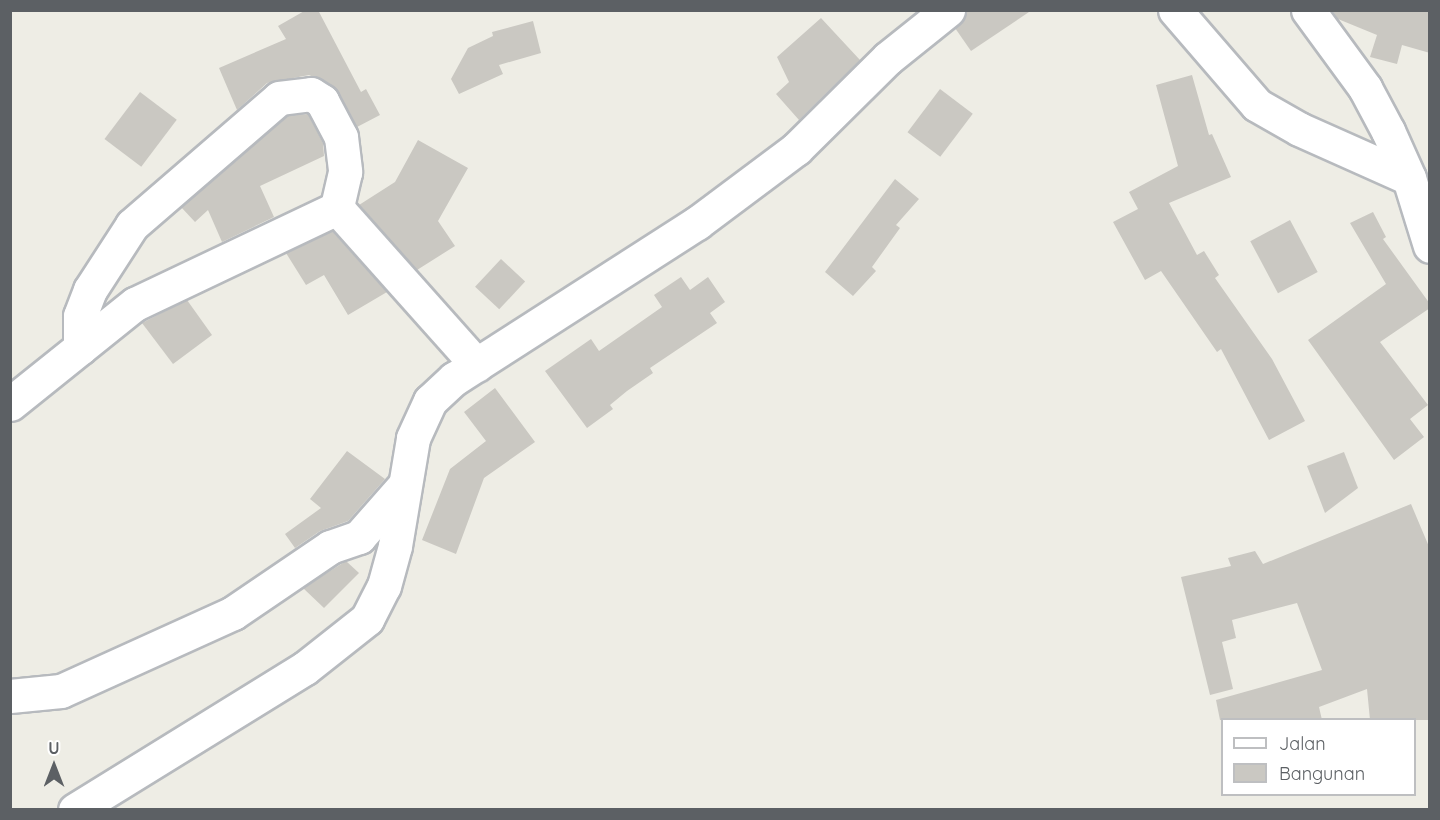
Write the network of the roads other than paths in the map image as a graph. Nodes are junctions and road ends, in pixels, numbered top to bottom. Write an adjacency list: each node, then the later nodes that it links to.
1 (948, 10): 8 (street)
2 (1175, 10): 4 (street)
3 (1308, 10): 4 (street)
4 (1409, 178): 6 (street)
5 (337, 208): 7 (street); 7 (street); 8 (street)
6 (1430, 246)
7 (80, 348): 9 (street)
8 (477, 365): 10 (street)
9 (10, 404)
10 (404, 487): 11 (street); 12 (street)
11 (10, 696)
12 (75, 810)

